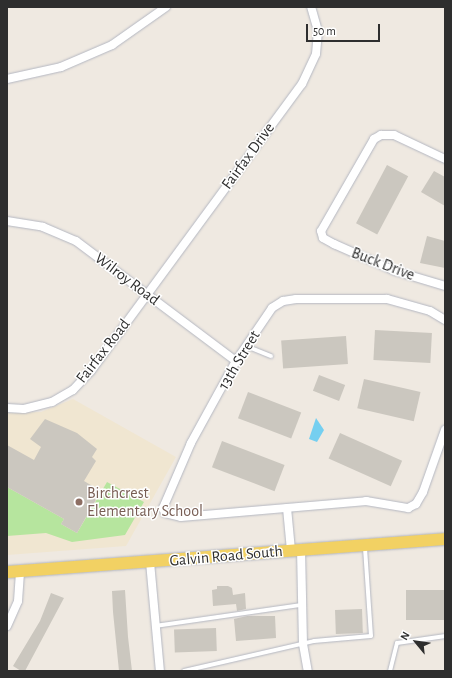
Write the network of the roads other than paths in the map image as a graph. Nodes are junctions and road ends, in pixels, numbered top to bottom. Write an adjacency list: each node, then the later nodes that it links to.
1 (166, 7): 3 (street)
2 (312, 7): 7 (street, Fairfax Drive)
3 (7, 79)
4 (445, 159): 6 (street, Buck Drive)
5 (7, 220): 7 (street, Wilroy Road)
6 (445, 286)
7 (147, 295): 11 (street, Wilroy Road); 12 (street, Fairfax Road)
8 (445, 320): 9 (street, 13th Street)
9 (246, 346): 10 (lane); 11 (street, 13th Street)
10 (271, 356)
11 (236, 362): 14 (street, 13th Street)
12 (7, 408)
13 (445, 430): 14 (street)
14 (287, 508): 17 (street)
15 (445, 539): 16 (main road, Galvin Road South)
16 (364, 544): 17 (main road, Galvin Road South); 25 (lane)
17 (296, 550): 18 (main road, Galvin Road South); 21 (street)
18 (150, 562): 19 (main road, Galvin Road South); 23 (street)
19 (20, 571): 20 (main road, Galvin Road South); 22 (street)
20 (7, 572)
21 (301, 605): 23 (lane); 25 (street)
22 (7, 626)
23 (154, 626): 26 (street)
24 (445, 636): 29 (lane)
25 (303, 644): 27 (lane); 28 (street)
26 (160, 671)
27 (184, 671)
28 (308, 671)
29 (390, 671)

